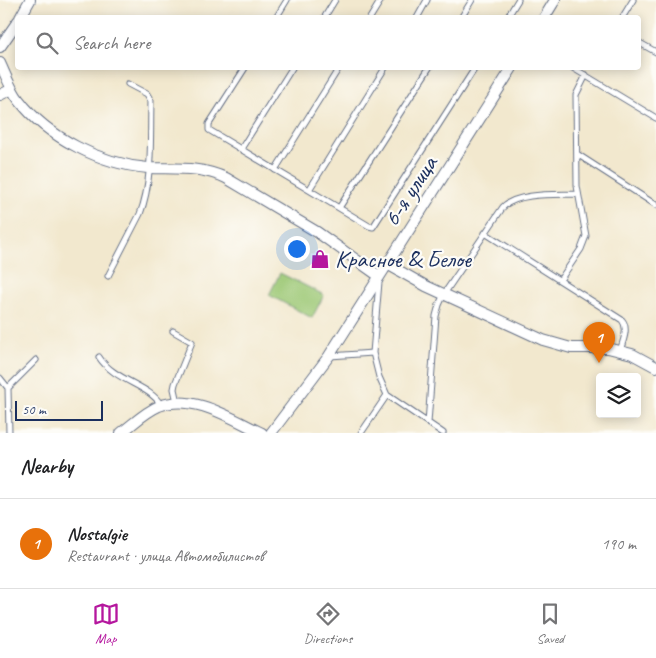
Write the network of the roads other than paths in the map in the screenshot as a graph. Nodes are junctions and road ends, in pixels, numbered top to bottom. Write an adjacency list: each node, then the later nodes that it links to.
1 (30, 0): 10 (street)
2 (287, 0): 11 (lane)
3 (335, 0): 12 (lane)
4 (381, 0): 13 (lane)
5 (428, 0): 14 (lane)
6 (472, 0): 15 (lane)
7 (518, 0): 16 (lane)
8 (555, 0): 17 (street)
9 (633, 0): 18 (lane)
10 (22, 15)
11 (278, 15)
12 (326, 15)
13 (372, 15)
14 (418, 15)
15 (463, 15)
16 (509, 15)
17 (546, 15)
18 (624, 15)
19 (15, 25): 21 (street)
20 (641, 44): 22 (lane)
21 (0, 47)
22 (656, 52)
23 (0, 63): 34 (street)
24 (243, 70): 37 (lane)
25 (291, 70): 37 (lane)
26 (338, 70): 40 (lane)
27 (384, 70): 41 (lane)
28 (428, 70): 44 (lane)
29 (474, 70): 44 (lane)
30 (511, 70): 46 (street, 6-я улица)
31 (577, 70): 32 (lane)
32 (586, 75): 36 (lane); 38 (lane)
33 (128, 84): 39 (lane)
34 (12, 89): 35 (street); 39 (street)
35 (0, 95)
36 (656, 118)
37 (241, 149): 40 (lane)
38 (577, 154): 42 (lane); 43 (lane)
39 (148, 168): 47 (lane); 48 (street)
40 (275, 170): 41 (lane)
41 (309, 190): 44 (lane)
42 (578, 194): 45 (lane); 49 (lane)
43 (656, 206)
44 (339, 208)
45 (485, 232): 49 (lane); 50 (lane)
46 (387, 264): 48 (street, 6-я улица); 50 (street)
47 (108, 276)
48 (379, 276): 53 (lane); 54 (street, 6-я улица)
49 (560, 280): 52 (lane)
50 (444, 294): 52 (street); 63 (lane)
51 (172, 331): 61 (lane)
52 (620, 351): 57 (street)
53 (373, 353): 54 (lane); 60 (lane)
54 (329, 356): 67 (street, 6-я улица)
55 (99, 357): 62 (lane)
56 (36, 360): 59 (lane)
57 (656, 367)
58 (0, 378): 59 (lane)
59 (8, 388): 64 (lane)
60 (387, 395): 63 (lane); 68 (lane)
61 (177, 402): 62 (street); 66 (street)
62 (161, 406): 65 (street)
63 (428, 423): 69 (lane)
64 (9, 433)
65 (121, 433)
66 (262, 433)
67 (271, 433)
68 (361, 433)
69 (443, 433)

